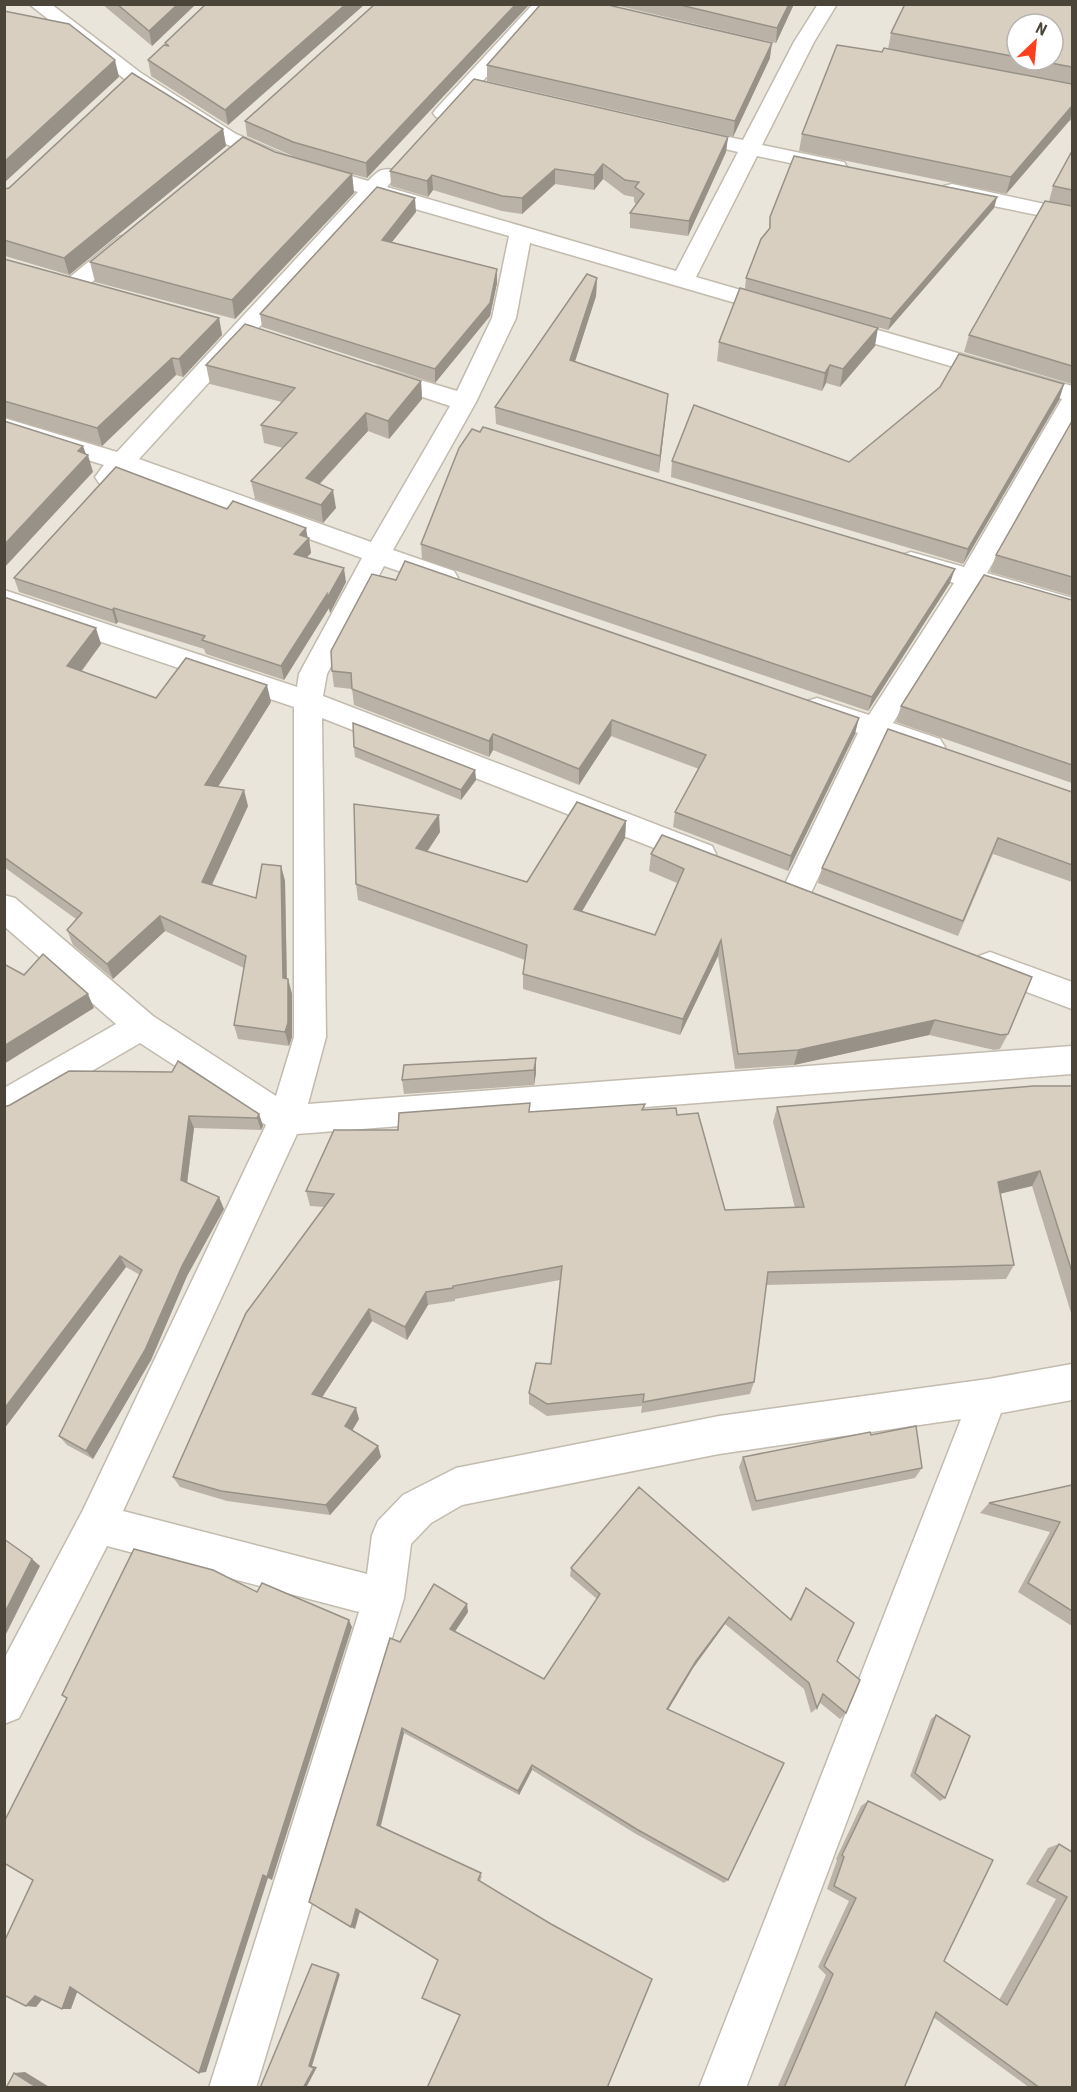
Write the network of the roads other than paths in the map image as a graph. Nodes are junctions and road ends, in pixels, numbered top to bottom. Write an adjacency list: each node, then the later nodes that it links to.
1 (38, 4): 8 (street)
2 (544, 4): 9 (street)
3 (828, 4): 5 (street)
4 (828, 46): 5 (street)
5 (801, 49): 6 (street); 16 (street)
6 (774, 51)
7 (152, 61): 8 (street)
8 (134, 77): 11 (street); 15 (street)
9 (469, 85): 10 (street); 13 (street)
10 (493, 91)
11 (117, 93)
12 (247, 122): 15 (street)
13 (429, 129)
14 (668, 130): 16 (street)
15 (233, 148): 20 (street)
16 (750, 149): 18 (street); 24 (street)
17 (397, 163): 20 (street)
18 (854, 171)
19 (934, 187): 21 (street)
20 (373, 189): 23 (street); 26 (street)
21 (1072, 216)
22 (145, 227): 25 (street)
23 (521, 233): 24 (street); 31 (street)
24 (683, 280): 29 (street)
25 (74, 286)
26 (231, 328): 27 (street); 33 (street)
27 (264, 338)
28 (353, 366): 31 (street)
29 (1072, 394)
30 (1072, 403): 37 (street)
31 (464, 418): 35 (street)
32 (4, 426): 33 (street)
33 (121, 462): 34 (street); 35 (street)
34 (90, 496)
35 (377, 555): 38 (street); 42 (street)
36 (892, 555): 37 (street)
37 (970, 578): 40 (street); 43 (street)
38 (468, 586)
39 (7, 589): 42 (street)
40 (1072, 607)
41 (795, 700): 43 (street)
42 (308, 701): 45 (street); 53 (street)
43 (875, 728): 44 (street); 46 (street)
44 (952, 754)
45 (730, 865)
46 (796, 890)
47 (4, 907): 50 (street)
48 (962, 954): 49 (street)
49 (1072, 996)
50 (141, 1026): 52 (street); 53 (street)
51 (1072, 1060): 53 (street)
52 (4, 1105)
53 (286, 1120): 56 (street)
54 (1072, 1382): 55 (street)
55 (988, 1397): 57 (street); 60 (street)
56 (97, 1524): 57 (street); 58 (street)
57 (384, 1598): 59 (street)
58 (4, 1704)
59 (232, 2088)
60 (722, 2088)

